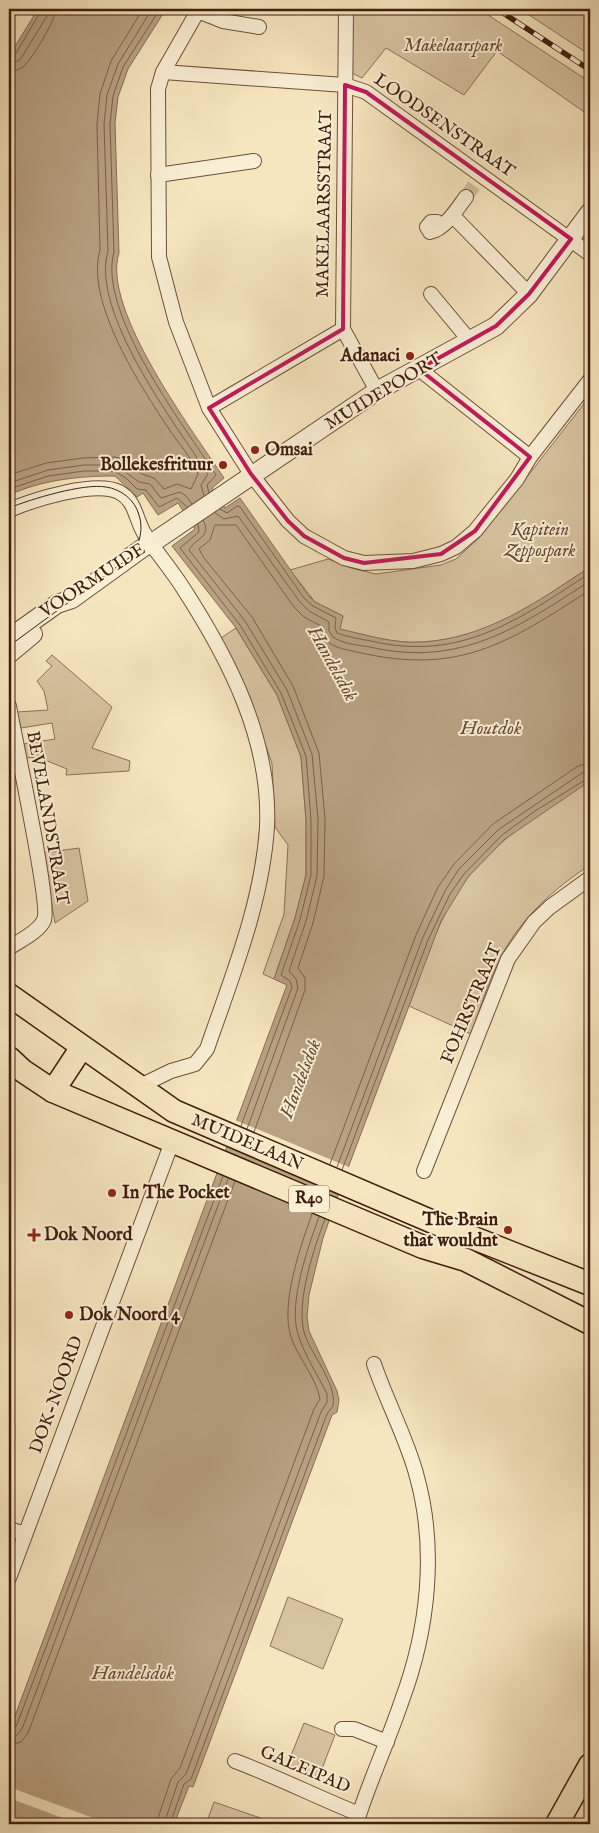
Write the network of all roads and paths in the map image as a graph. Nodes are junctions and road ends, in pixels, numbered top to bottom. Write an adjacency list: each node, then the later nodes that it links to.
1 (346, 9): 5 (street, MAKELAARSSTRAAT)
2 (199, 10): 3 (street); 4 (street)
3 (259, 26)
4 (163, 72): 5 (street, LOODSENSTRAAT); 7 (street)
5 (345, 85): 12 (street, LOODSENSTRAAT); 16 (street, MAKELAARSSTRAAT)
6 (254, 161): 7 (street)
7 (158, 175): 21 (street)
8 (466, 197): 10 (street)
9 (590, 212): 12 (street, MUIDEPOORT)
10 (453, 216): 11 (street); 15 (street)
11 (441, 225)
12 (571, 238): 13 (street, LOODSENSTRAAT); 15 (street, MUIDEPOORT)
13 (590, 254)
14 (432, 294): 17 (street)
15 (529, 294): 17 (street, MUIDEPOORT)
16 (343, 329): 20 (street, MAKELAARSSTRAAT); 21 (street)
17 (470, 341): 18 (street, MUIDEPOORT)
18 (419, 369): 20 (street, MUIDEPOORT); 22 (street)
19 (590, 380): 22 (street)
20 (377, 392): 23 (street, MUIDEPOORT)
21 (209, 408): 23 (street)
22 (530, 456): 23 (street)
23 (252, 474): 25 (street, MUIDEPOORT)
24 (9, 510): 25 (street)
25 (154, 542): 26 (street, VOORMUIDE); 27 (street, VOORMUIDE); 34 (street)
26 (9, 638)
27 (9, 654)
28 (9, 706): 30 (street, BEVELANDSTRAAT)
29 (590, 878): 37 (street, FOHRSTRAAT)
30 (9, 948)
31 (9, 995): 32 (main road, MUIDELAAN / R40)
32 (82, 1047): 34 (main road, MUIDELAAN / R40); 35 (main road)
33 (9, 1058): 35 (main road, MUIDELAAN / R40)
34 (138, 1087): 38 (main road, MUIDELAAN / R40)
35 (53, 1091): 36 (main road, MUIDELAAN / R40)
36 (172, 1142): 39 (main road, MUIDELAAN / R40); 42 (street, DOK-NOORD)
37 (424, 1170)
38 (590, 1284)
39 (590, 1322)
40 (374, 1364): 45 (street)
41 (9, 1529): 42 (street)
42 (25, 1534): 43 (street, DOK-NOORD)
43 (9, 1578)
44 (342, 1729): 45 (street)
45 (387, 1742): 48 (street)
46 (235, 1761): 48 (street, GALEIPAD)
47 (590, 1765): 49 (main road)
48 (357, 1819)
49 (557, 1824)

